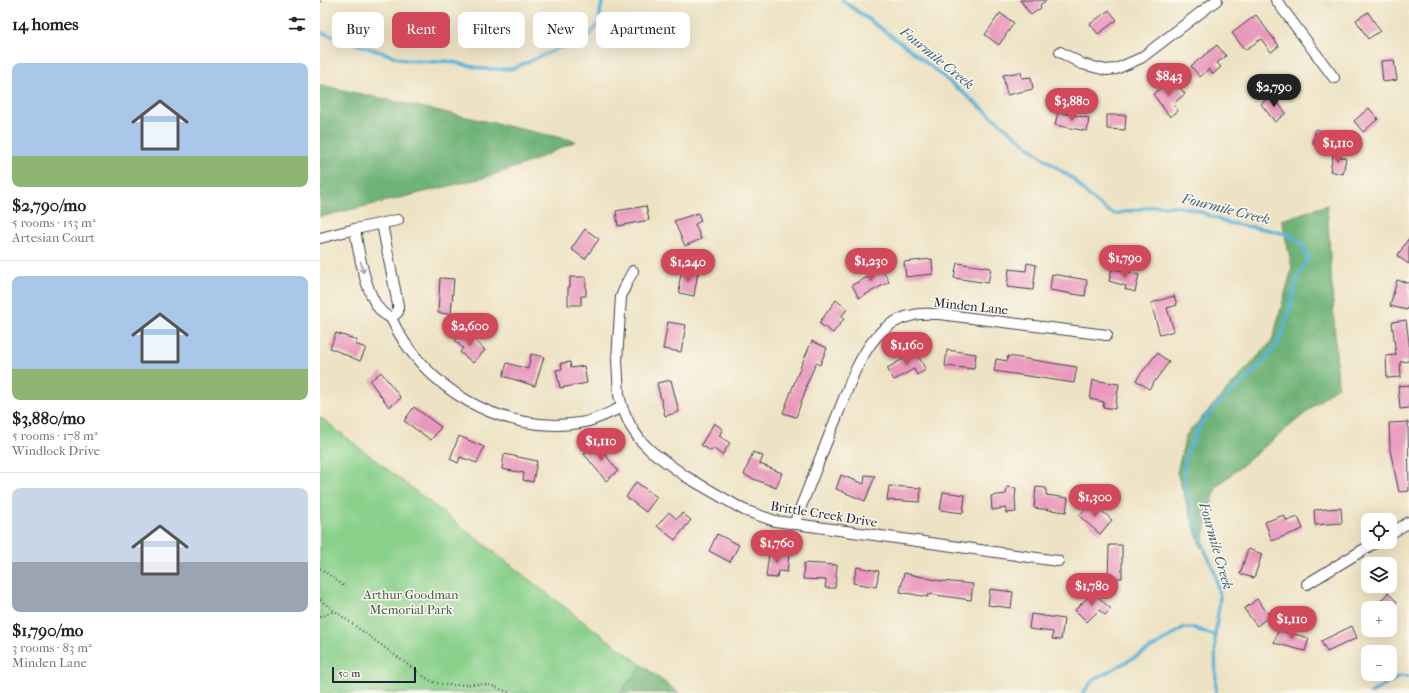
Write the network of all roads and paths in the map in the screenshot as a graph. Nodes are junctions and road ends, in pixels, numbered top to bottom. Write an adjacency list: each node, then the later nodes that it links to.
1 (323, 0): 4 (path)
2 (1217, 0): 5 (street)
3 (1276, 0): 6 (street)
4 (320, 2)
5 (1060, 52)
6 (1334, 78)
7 (398, 220): 8 (street)
8 (382, 224): 9 (street); 12 (street)
9 (355, 229): 10 (street); 12 (street, one-way to 12)
10 (320, 238)
11 (633, 271): 14 (street, Brittle Creek Drive)
12 (391, 318): 14 (street)
13 (1107, 336): 16 (street, Minden Lane)
14 (622, 407): 16 (street, Brittle Creek Drive)
15 (1409, 522): 17 (street)
16 (794, 524): 19 (street, Brittle Creek Drive)
17 (1397, 530)
18 (1364, 549): 21 (street)
19 (1058, 561)
20 (320, 568): 22 (path)
21 (1307, 584)
22 (344, 586)
23 (320, 600): 24 (path)
24 (335, 611): 25 (path); 26 (path)
25 (320, 618)
26 (510, 693)

